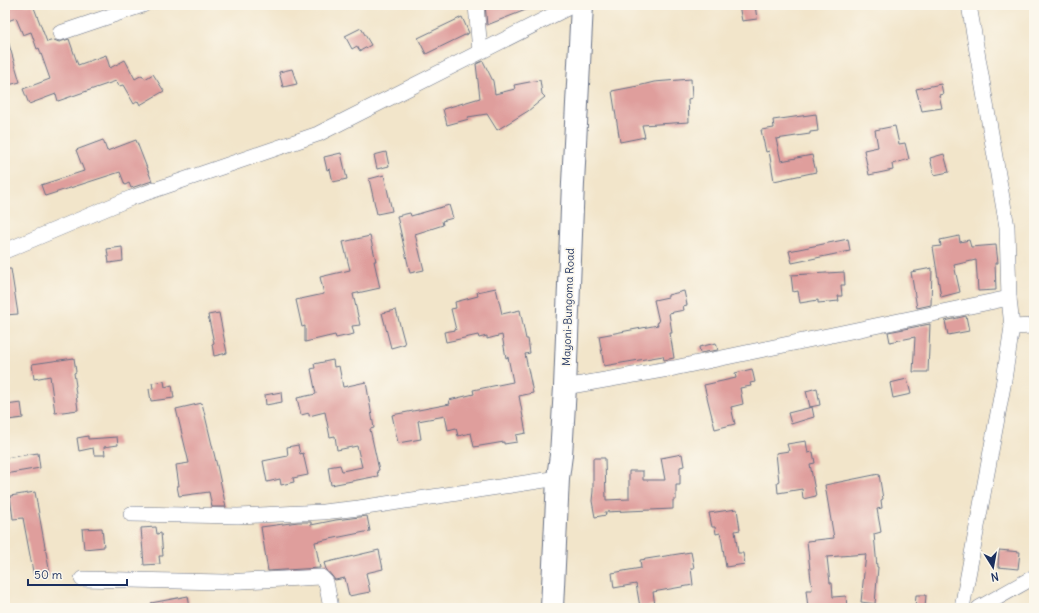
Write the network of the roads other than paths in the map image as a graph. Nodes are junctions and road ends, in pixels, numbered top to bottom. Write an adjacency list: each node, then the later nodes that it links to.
1 (143, 5): 6 (street)
2 (476, 5): 7 (street)
3 (573, 5): 7 (street)
4 (582, 5): 12 (main road, Mayoni-Bungoma Road)
5 (969, 5): 9 (street)
6 (60, 33)
7 (480, 52): 8 (street)
8 (5, 251)
9 (1009, 298): 11 (street); 12 (street)
10 (1034, 326): 11 (street)
11 (1012, 327): 19 (street)
12 (565, 387): 13 (main road, Mayoni-Bungoma Road)
13 (558, 478): 14 (street); 18 (main road, Mayoni-Bungoma Road)
14 (132, 514)
15 (1034, 577): 20 (street)
16 (82, 579): 17 (street)
17 (331, 608)
18 (552, 608)
19 (962, 608)
20 (979, 608)

